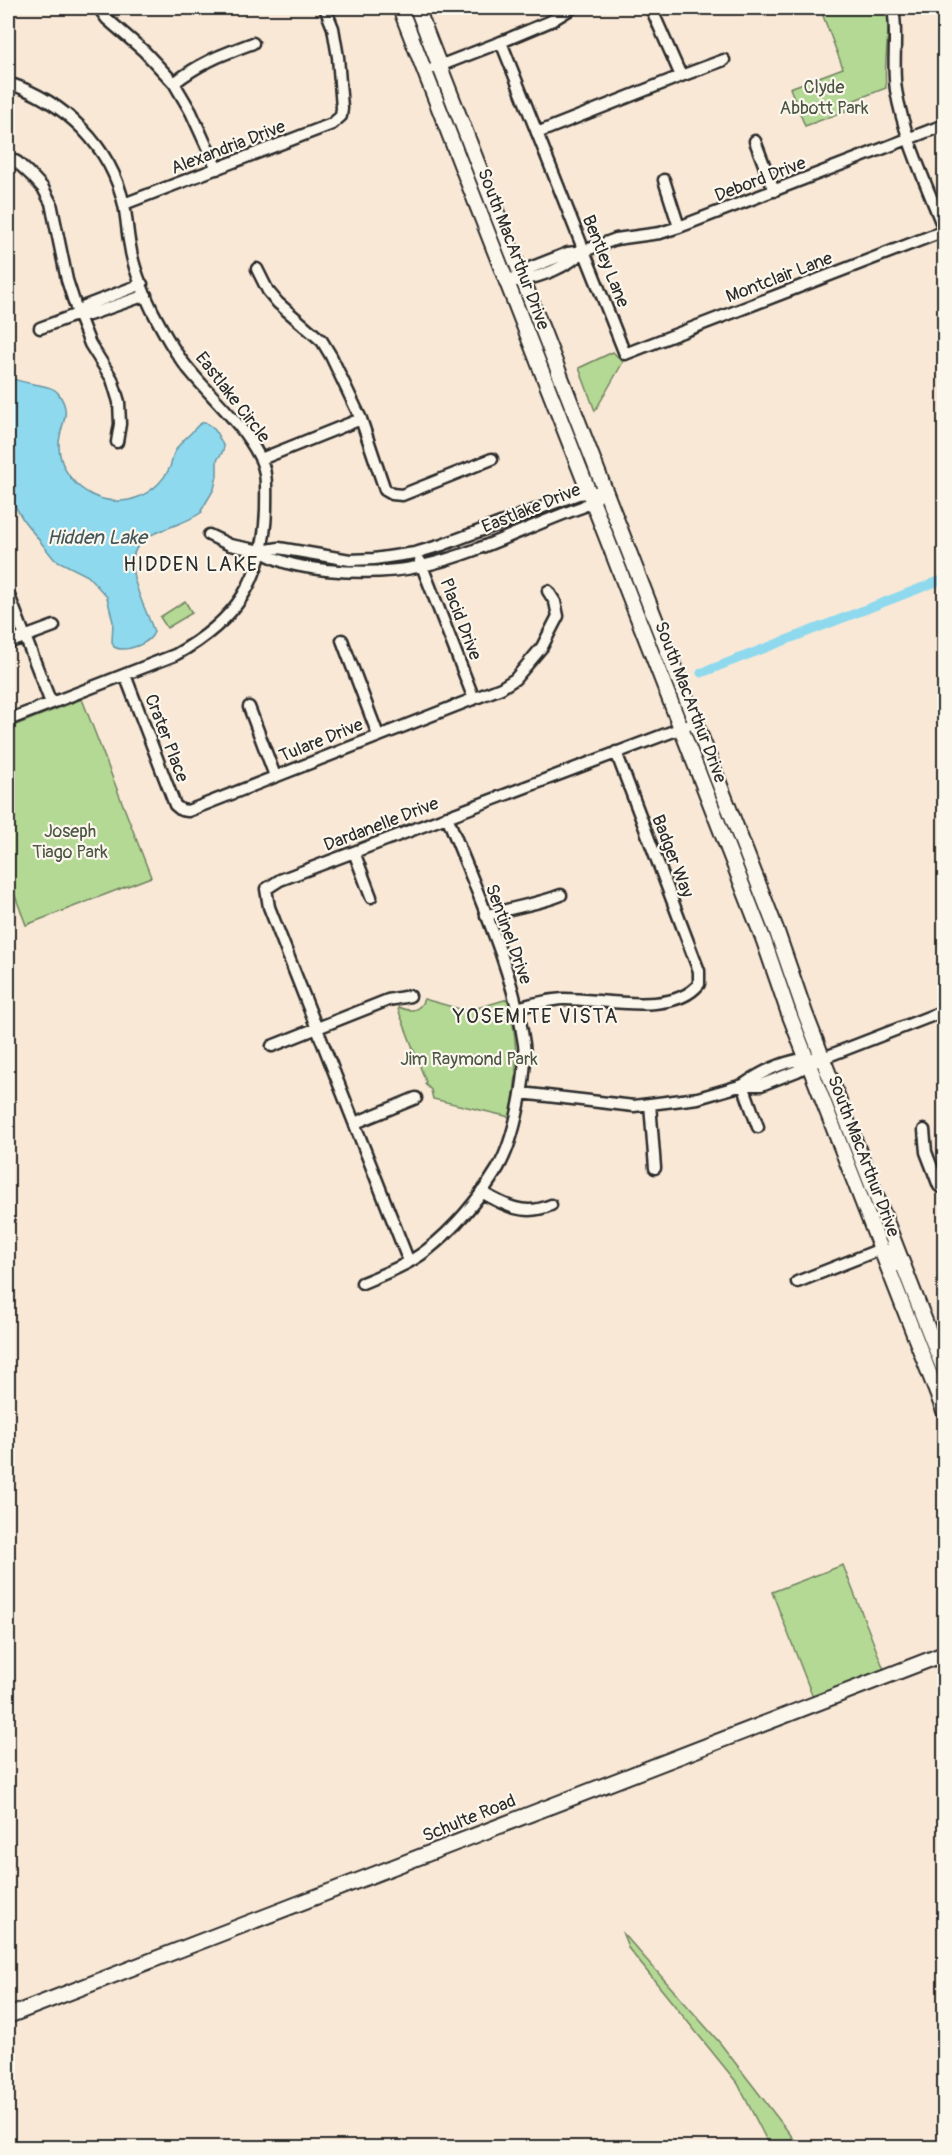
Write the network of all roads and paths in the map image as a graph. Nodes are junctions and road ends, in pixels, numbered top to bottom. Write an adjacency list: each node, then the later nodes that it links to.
1 (99, 8): 15 (street)
2 (325, 8): 21 (street, Alexandria Drive)
3 (400, 8): 12 (main road, South MacArthur Drive)
4 (417, 8): 11 (main road, South MacArthur Drive)
5 (572, 8): 8 (street)
6 (651, 8): 13 (street)
7 (893, 8): 18 (street)
8 (501, 42): 11 (street); 17 (street, Bentley Lane)
9 (253, 43): 15 (street)
10 (724, 60): 13 (street)
11 (439, 66): 12 (street); 29 (main road, South MacArthur Drive)
12 (425, 71): 30 (main road, South MacArthur Drive)
13 (681, 76): 17 (street)
14 (8, 83): 24 (street, Eastlake Circle)
15 (174, 83): 21 (street)
16 (945, 125): 18 (street, Debord Drive)
17 (537, 133): 27 (street, Bentley Lane)
18 (910, 139): 23 (street, Debord Drive); 26 (street)
19 (755, 141): 23 (street)
20 (8, 157): 32 (street)
21 (217, 168): 24 (street, Alexandria Drive)
22 (664, 180): 25 (street)
23 (774, 191): 25 (street, Debord Drive)
24 (124, 204): 31 (street, Eastlake Circle)
25 (680, 227): 27 (street, Debord Drive)
26 (945, 231): 34 (street, Montclair Lane)
27 (584, 251): 29 (street, Debord Drive); 34 (street, Bentley Lane)
28 (257, 269): 35 (street)
29 (522, 277): 30 (street, Debord Drive); 39 (main road, South MacArthur Drive)
30 (507, 282): 40 (main road, South MacArthur Drive)
31 (144, 290): 32 (street); 37 (street, Eastlake Circle)
32 (78, 314): 33 (street); 36 (street)
33 (40, 328)
34 (625, 354)
35 (361, 419): 37 (street); 38 (street)
36 (117, 442)
37 (261, 459): 42 (street, Eastlake Circle)
38 (492, 459)
39 (605, 491): 40 (street, Eastlake Drive); 56 (main road, South MacArthur Drive)
40 (591, 496): 43 (street, Eastlake Drive); 44 (street, Eastlake Drive); 57 (main road, South MacArthur Drive)
41 (209, 535): 42 (street, Eastlake Drive)
42 (261, 550): 43 (street, Eastlake Drive); 44 (street, Eastlake Drive); 51 (street, Eastlake Circle)
43 (415, 553): 44 (street, Placid Drive)
44 (423, 566): 52 (street, Placid Drive)
45 (549, 591): 52 (street, Tulare Drive)
46 (8, 593): 48 (street)
47 (54, 626): 48 (street)
48 (25, 636): 50 (street); 53 (street)
49 (342, 640): 58 (street)
50 (8, 643)
51 (125, 675): 53 (street, Eastlake Circle); 61 (street, Crater Place)
52 (474, 699): 58 (street, Tulare Drive)
53 (51, 703): 55 (street, Eastlake Circle)
54 (249, 707): 60 (street)
55 (8, 720)
56 (695, 723): 57 (street, Dardanelle Drive); 72 (main road, South MacArthur Drive)
57 (681, 728): 59 (street, Dardanelle Drive); 73 (main road, South MacArthur Drive)
58 (378, 735): 60 (street, Tulare Drive)
59 (616, 752): 62 (street, Dardanelle Drive); 68 (street, Badger Way)
60 (275, 776): 61 (street, Tulare Drive)
61 (181, 810)
62 (447, 816): 63 (street, Dardanelle Drive); 66 (street, Sentinel Drive)
63 (354, 852): 65 (street); 70 (street, Dardanelle Drive)
64 (561, 895): 66 (street)
65 (371, 897)
66 (486, 915): 68 (street, Sentinel Drive)
67 (410, 996): 70 (street)
68 (517, 1008): 75 (street, Sentinel Drive)
69 (945, 1011): 72 (street)
70 (317, 1028): 71 (street); 78 (street)
71 (272, 1046)
72 (823, 1058): 73 (street); 89 (main road, South MacArthur Drive)
73 (808, 1062): 74 (street); 85 (main road, South MacArthur Drive)
74 (743, 1085): 77 (street); 79 (street)
75 (520, 1093): 77 (street); 83 (street, Sentinel Drive)
76 (417, 1098): 78 (street)
77 (650, 1104): 81 (street)
78 (355, 1123): 86 (street)
79 (758, 1127)
80 (924, 1130): 82 (street)
81 (655, 1168)
82 (945, 1188)
83 (481, 1192): 84 (street); 86 (street, Sentinel Drive)
84 (551, 1204)
85 (881, 1249): 87 (street); 89 (street); 91 (main road, South MacArthur Drive)
86 (409, 1262): 88 (street, Sentinel Drive)
87 (797, 1282)
88 (362, 1283)
89 (920, 1306): 90 (main road, South MacArthur Drive)
90 (945, 1370)
91 (945, 1411)
92 (945, 1654): 93 (main road, Schulte Road)
93 (8, 2016)

